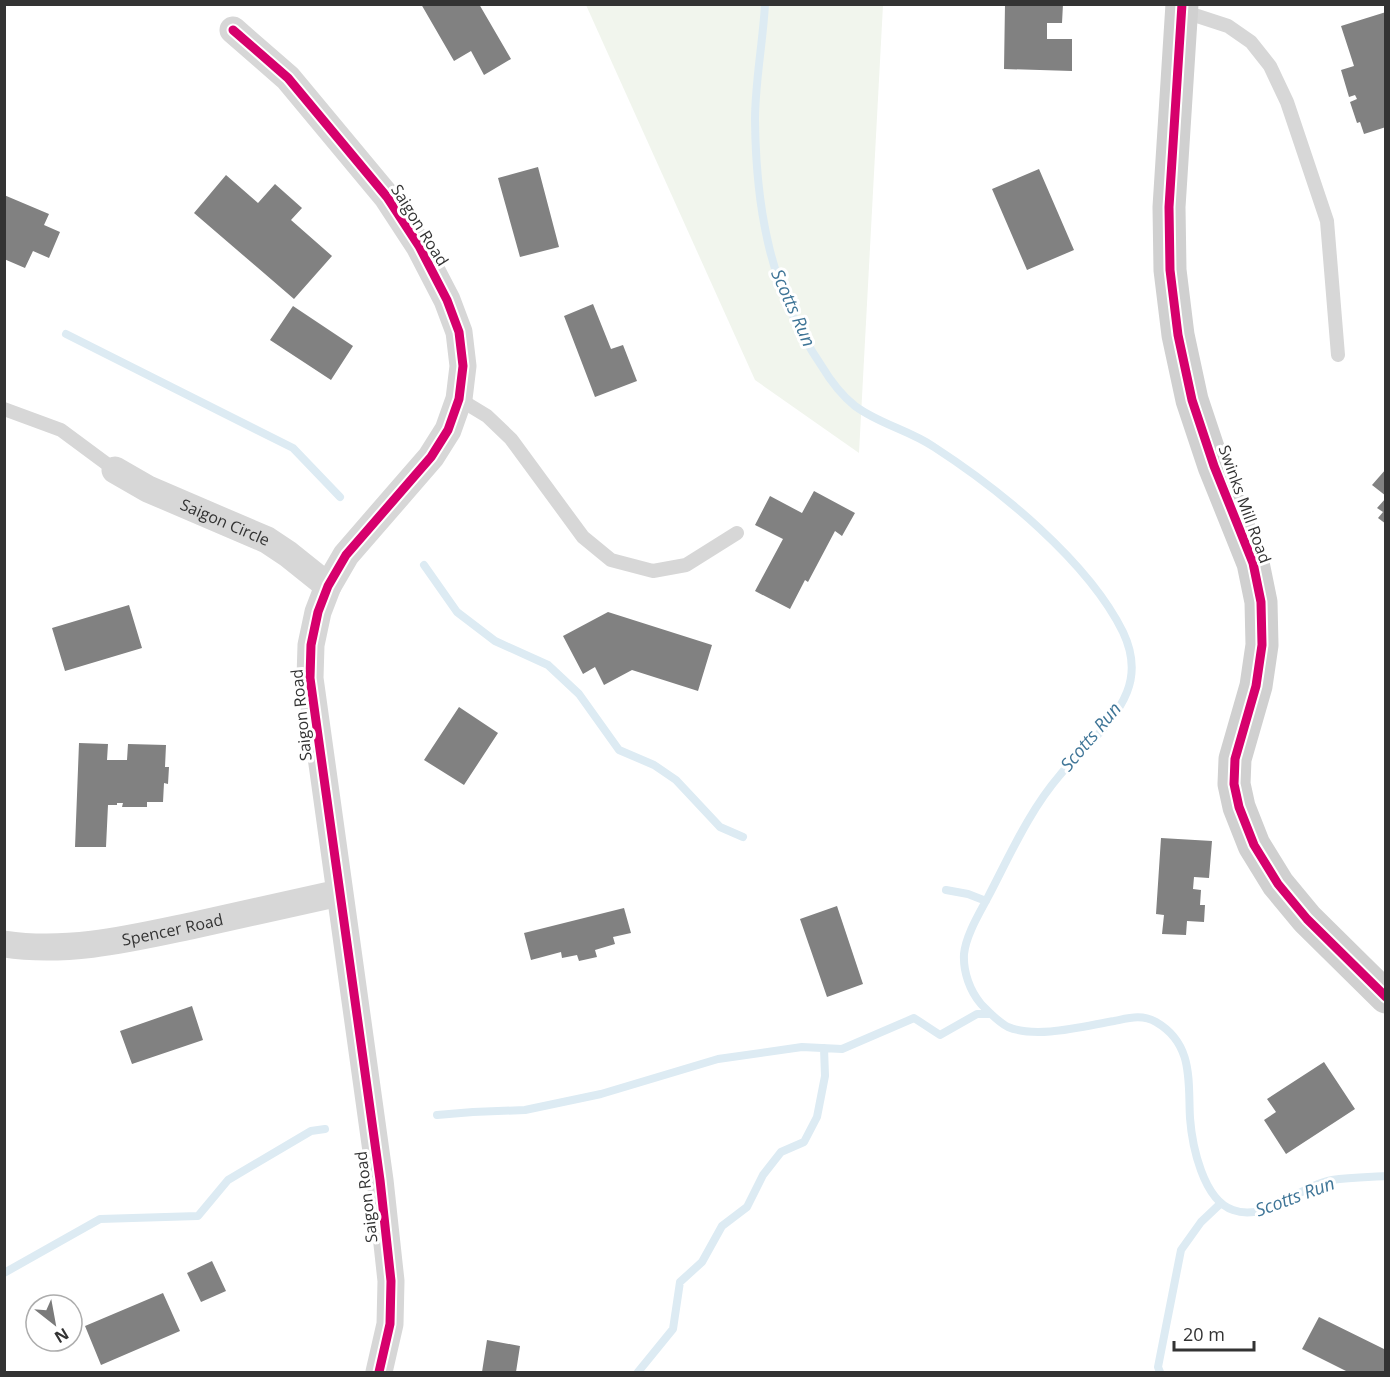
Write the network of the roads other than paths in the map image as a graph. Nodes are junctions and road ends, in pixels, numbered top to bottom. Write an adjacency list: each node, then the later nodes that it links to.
1 (1182, 8): 3 (lane); 11 (street, Swinks Mill Road)
2 (233, 30): 4 (street, Saigon Road)
3 (1338, 355)
4 (459, 399): 7 (lane); 8 (street, Saigon Road)
5 (4, 409): 6 (lane)
6 (115, 470): 8 (street, Saigon Circle)
7 (737, 533)
8 (328, 586): 9 (street, Saigon Road)
9 (339, 893): 10 (street, Spencer Road); 12 (street, Saigon Road)
10 (4, 944)
11 (1386, 997)
12 (379, 1372)

